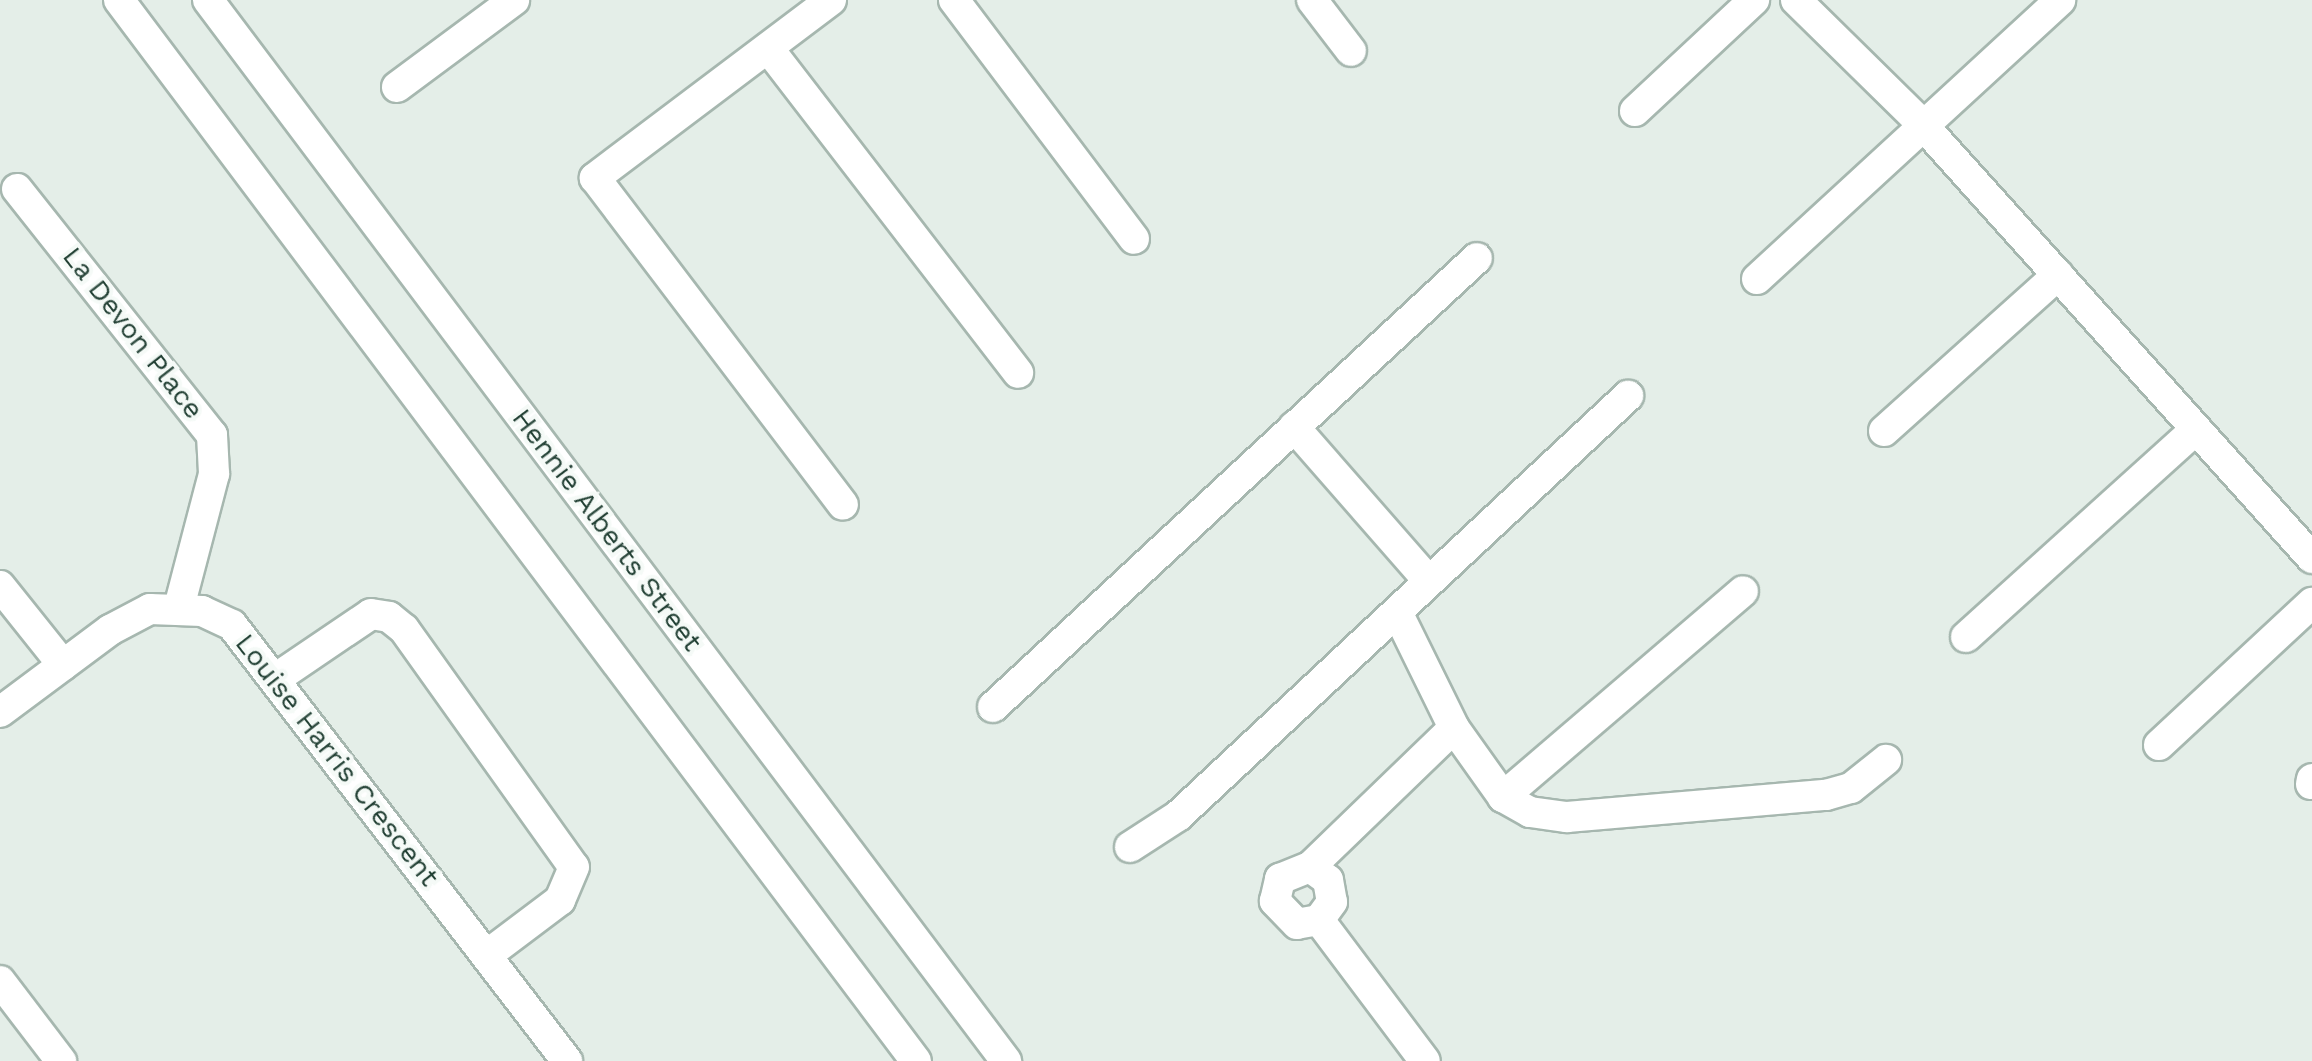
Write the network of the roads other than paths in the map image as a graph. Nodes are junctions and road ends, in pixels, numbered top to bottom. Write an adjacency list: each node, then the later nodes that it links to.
1 (119, 0): 49 (street)
2 (208, 0): 50 (street, Hennie Alberts Street)
3 (514, 0): 12 (street)
4 (831, 0): 10 (street)
5 (954, 0): 16 (street)
6 (1312, 0): 11 (street)
7 (1754, 0): 13 (street)
8 (1796, 0): 14 (street)
9 (2060, 0): 14 (street)
10 (768, 48): 20 (street); 25 (street)
11 (1351, 51)
12 (396, 87)
13 (1635, 111)
14 (1921, 123): 18 (street); 19 (street)
15 (18, 188): 31 (street, La Devon Place)
16 (1134, 239)
17 (1477, 258): 22 (street)
18 (2058, 276): 23 (street); 24 (street)
19 (1757, 278)
20 (1018, 372)
21 (1628, 396): 27 (street)
22 (1294, 427): 27 (street); 36 (street)
23 (2196, 429): 26 (street); 33 (street)
24 (1884, 431)
25 (843, 505)
26 (2312, 558)
27 (1428, 580): 32 (street)
28 (0, 586): 34 (street)
29 (1743, 591): 41 (street)
30 (2312, 603): 39 (street)
31 (179, 607): 34 (street); 35 (street, Louise Harris Crescent)
32 (1397, 612): 38 (street); 42 (street)
33 (1966, 637)
34 (63, 665): 37 (street)
35 (278, 677): 45 (street, Louise Harris Crescent); 45 (street)
36 (993, 707)
37 (0, 712)
38 (1454, 728): 41 (street); 43 (street)
39 (2158, 745)
40 (1886, 760): 41 (street)
41 (1502, 797)
42 (1130, 847)
43 (1310, 867): 44 (street); 44 (street)
44 (1320, 920): 51 (street)
45 (487, 955): 48 (street, Louise Harris Crescent)
46 (0, 980): 47 (street)
47 (61, 1061)
48 (566, 1061)
49 (916, 1061)
50 (1006, 1061)
51 (1425, 1061)

